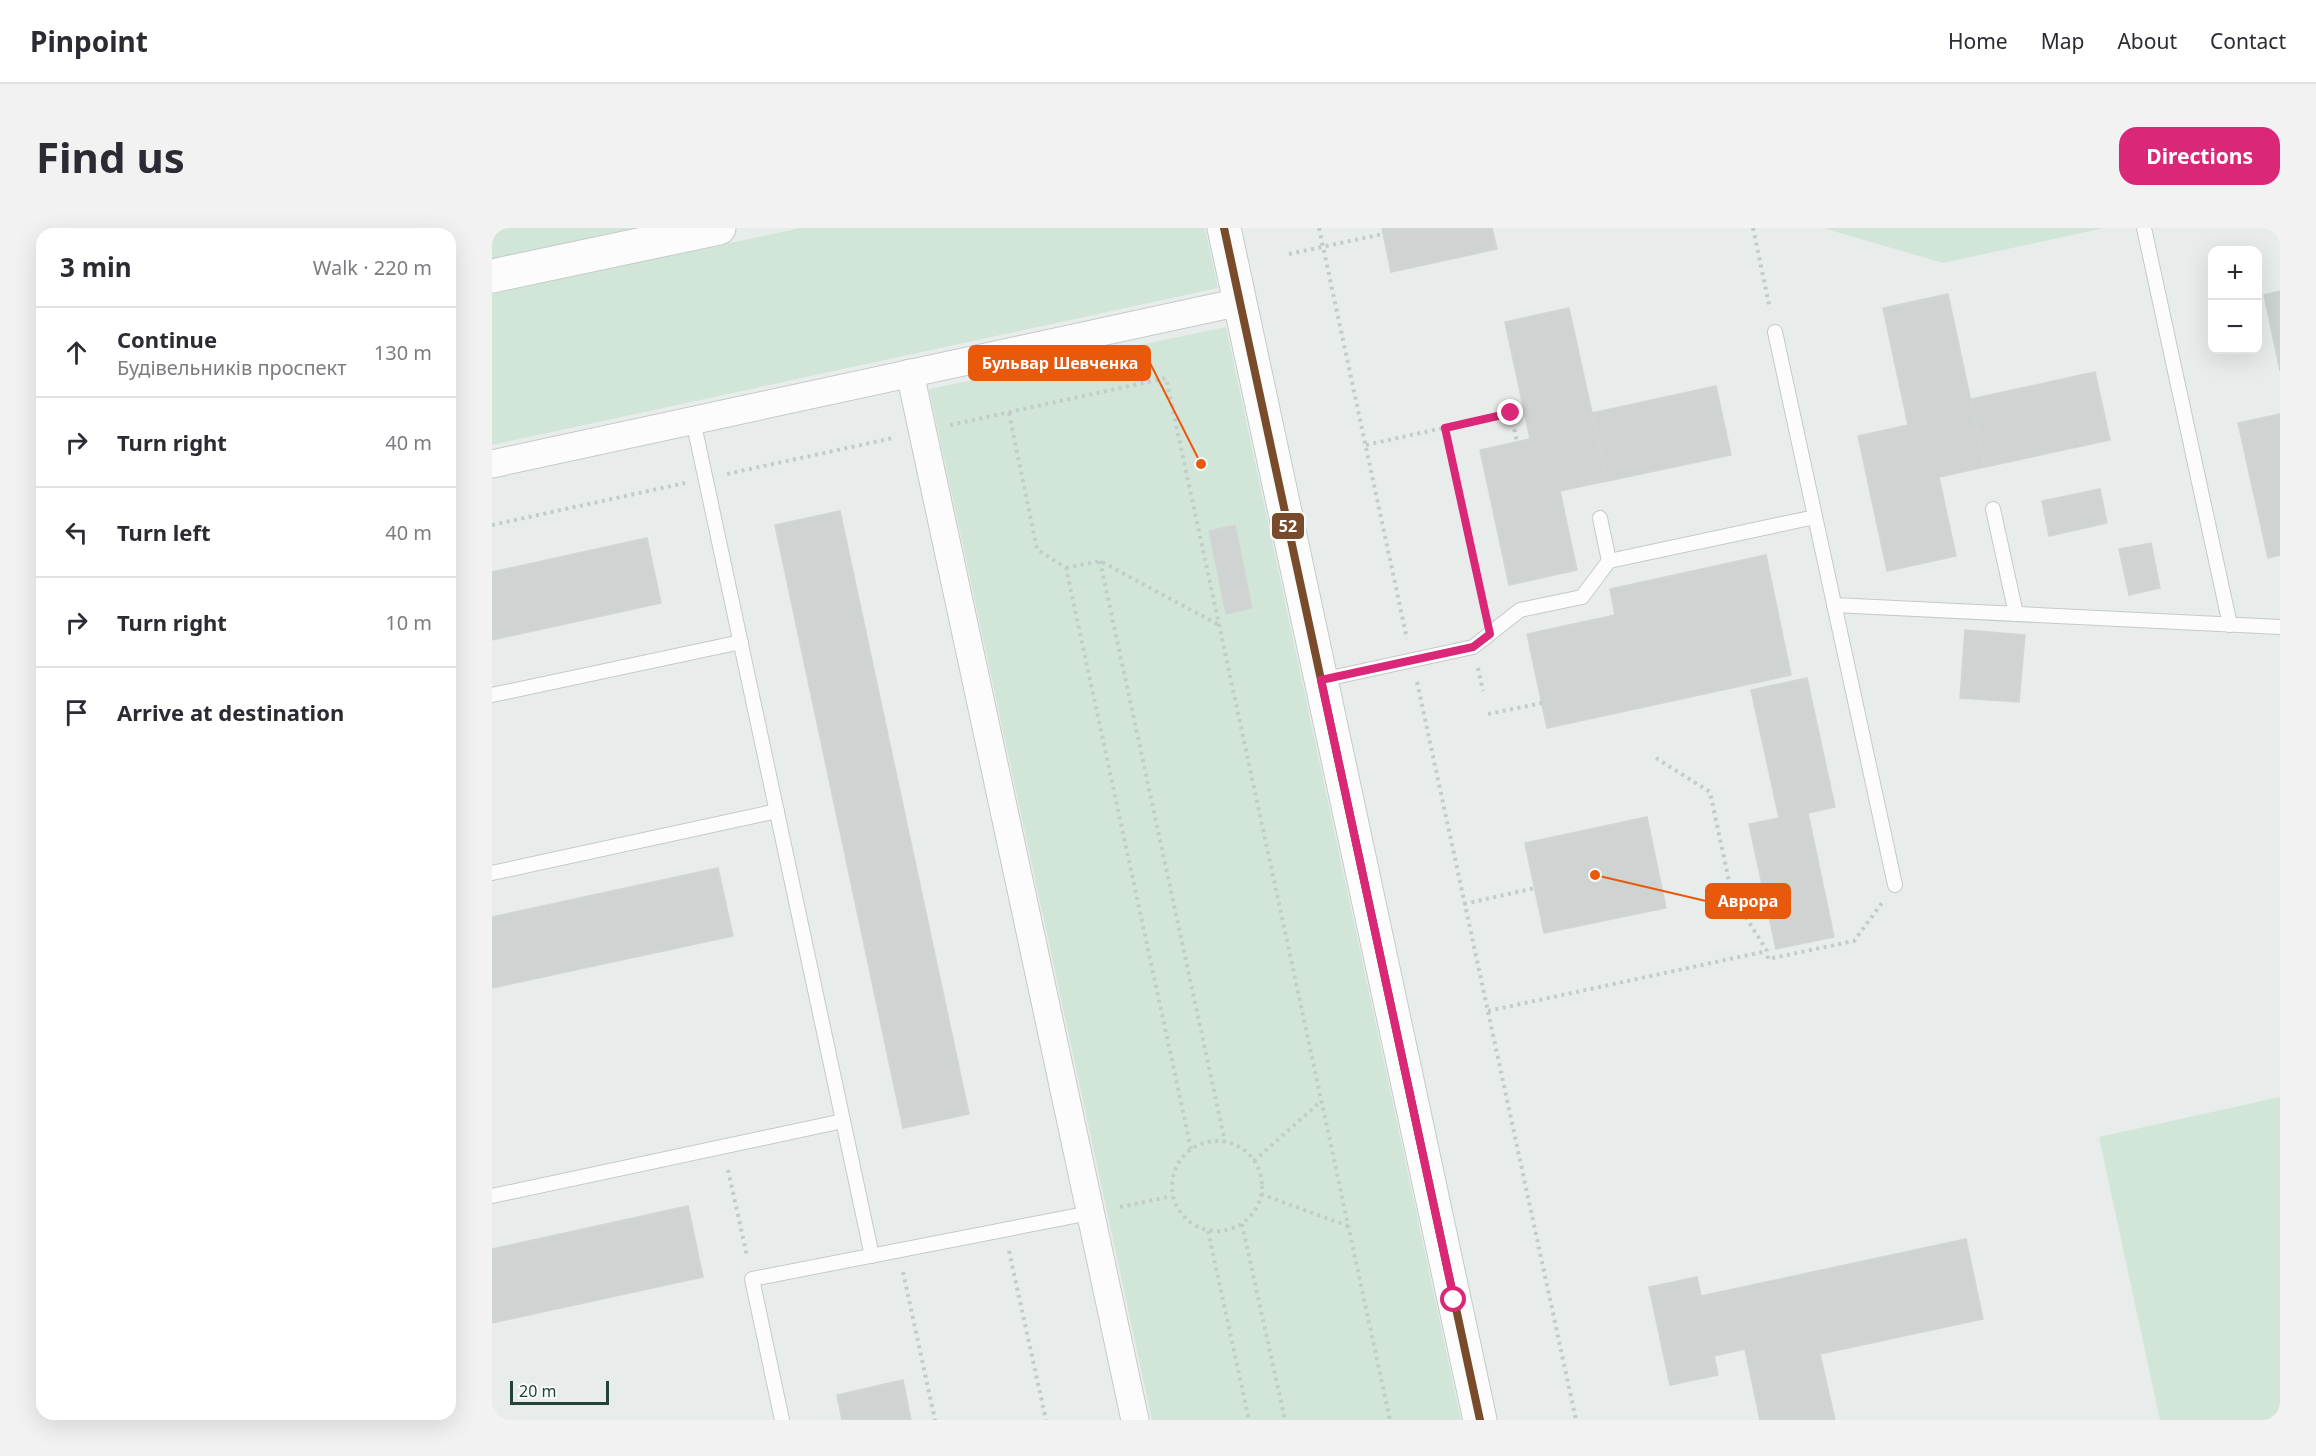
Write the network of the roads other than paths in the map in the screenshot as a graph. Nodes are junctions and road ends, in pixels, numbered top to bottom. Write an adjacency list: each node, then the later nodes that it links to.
1 (719, 228): 4 (main road)
2 (1224, 228): 5 (main road)
3 (2144, 228): 16 (lane)
4 (492, 276)
5 (1240, 302): 7 (street); 19 (main road)
6 (1775, 332): 11 (lane)
7 (910, 374): 8 (street); 26 (street)
8 (693, 420): 9 (street); 18 (lane)
9 (492, 464)
10 (1993, 509): 15 (lane)
11 (1815, 517): 13 (lane); 14 (lane)
12 (1600, 518): 13 (lane)
13 (1609, 561): 19 (lane)
14 (1834, 605): 15 (lane); 23 (lane)
15 (2016, 614): 16 (lane)
16 (2230, 625): 17 (lane)
17 (2280, 627)
18 (741, 642): 20 (lane); 21 (lane)
19 (1321, 680): 30 (main road)
20 (492, 695)
21 (777, 811): 22 (lane); 24 (lane)
22 (492, 873)
23 (1894, 885)
24 (843, 1121): 25 (lane); 27 (lane)
25 (492, 1196)
26 (1090, 1213): 27 (lane); 29 (street)
27 (872, 1256): 28 (lane)
28 (782, 1420)
29 (1135, 1420)
30 (1480, 1420)

